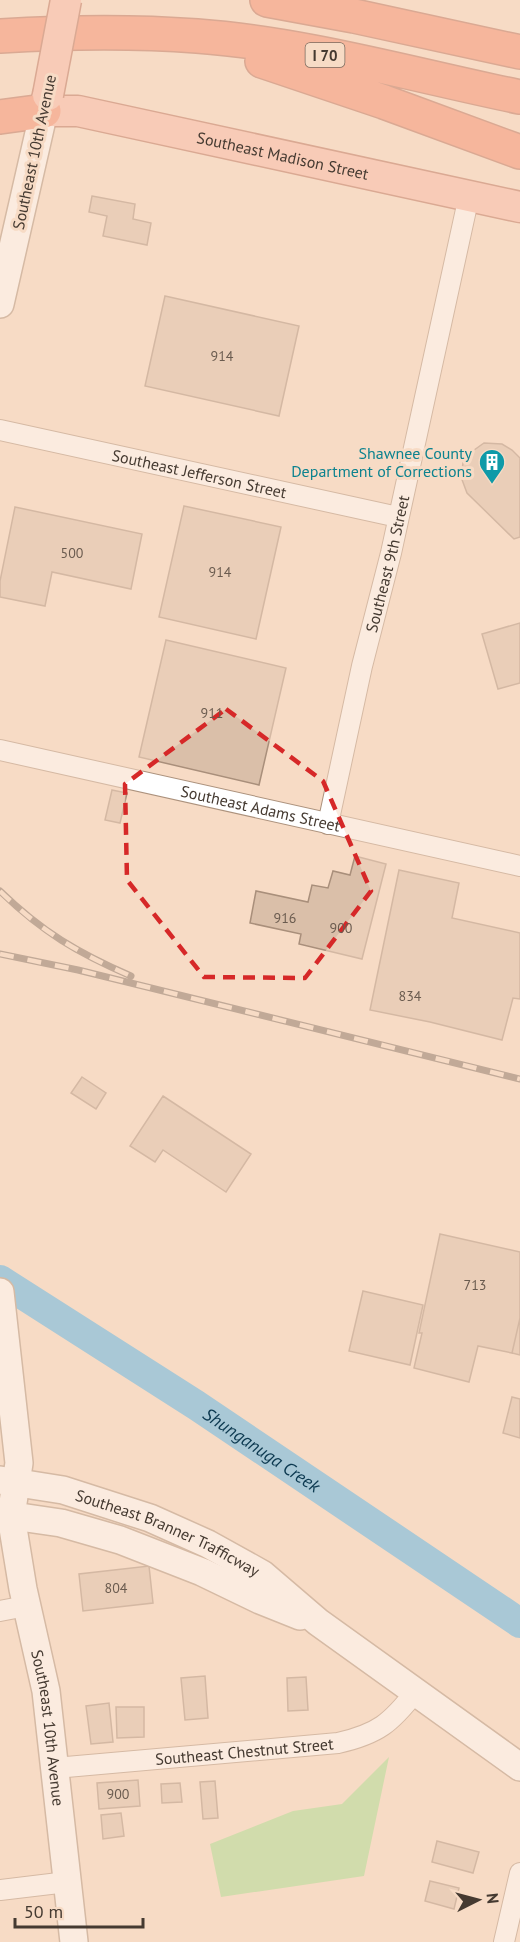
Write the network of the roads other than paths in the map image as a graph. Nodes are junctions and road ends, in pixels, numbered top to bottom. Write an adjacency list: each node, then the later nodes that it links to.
1 (66, 0): 7 (main road, Southeast 10th Avenue, bridge)
2 (267, 0): 5 (highway)
3 (128, 32): 4 (highway, I 70); 6 (highway, I 70); 9 (highway)
4 (0, 36)
5 (520, 52)
6 (520, 97)
7 (46, 103): 8 (highway); 10 (main road, Southeast Madison Street); 12 (main road, Southeast 10th Avenue)
8 (0, 117)
9 (520, 152)
10 (469, 196): 11 (main road, Southeast Madison Street); 14 (street, Southeast 9th Street)
11 (520, 207)
12 (0, 304)
13 (0, 430): 14 (street, Southeast Jefferson Street)
14 (398, 517): 16 (street, Southeast 9th Street)
15 (0, 750): 16 (street, Southeast Adams Street)
16 (328, 824): 17 (street, Southeast Adams Street)
17 (520, 867)
18 (0, 1292): 19 (main road, Southeast 10th Avenue)
19 (6, 1484): 20 (main road, Southeast 10th Avenue); 23 (main road, Southeast Branner Trafficway)
20 (6, 1515): 21 (main road, Southeast 10th Avenue); 23 (main road, Southeast Branner Trafficway)
21 (26, 1606): 22 (street); 26 (main road, Southeast 10th Avenue)
22 (0, 1611)
23 (318, 1622): 24 (main road, Southeast Branner Trafficway)
24 (416, 1691): 25 (main road, Southeast Branner Trafficway); 26 (street, Southeast Chestnut Street)
25 (520, 1767)
26 (55, 1768): 28 (main road, Southeast 10th Avenue)
27 (520, 1873): 31 (street)
28 (67, 1882): 29 (street); 30 (main road, Southeast 10th Avenue)
29 (0, 1890)
30 (74, 1942)
31 (504, 1942)

